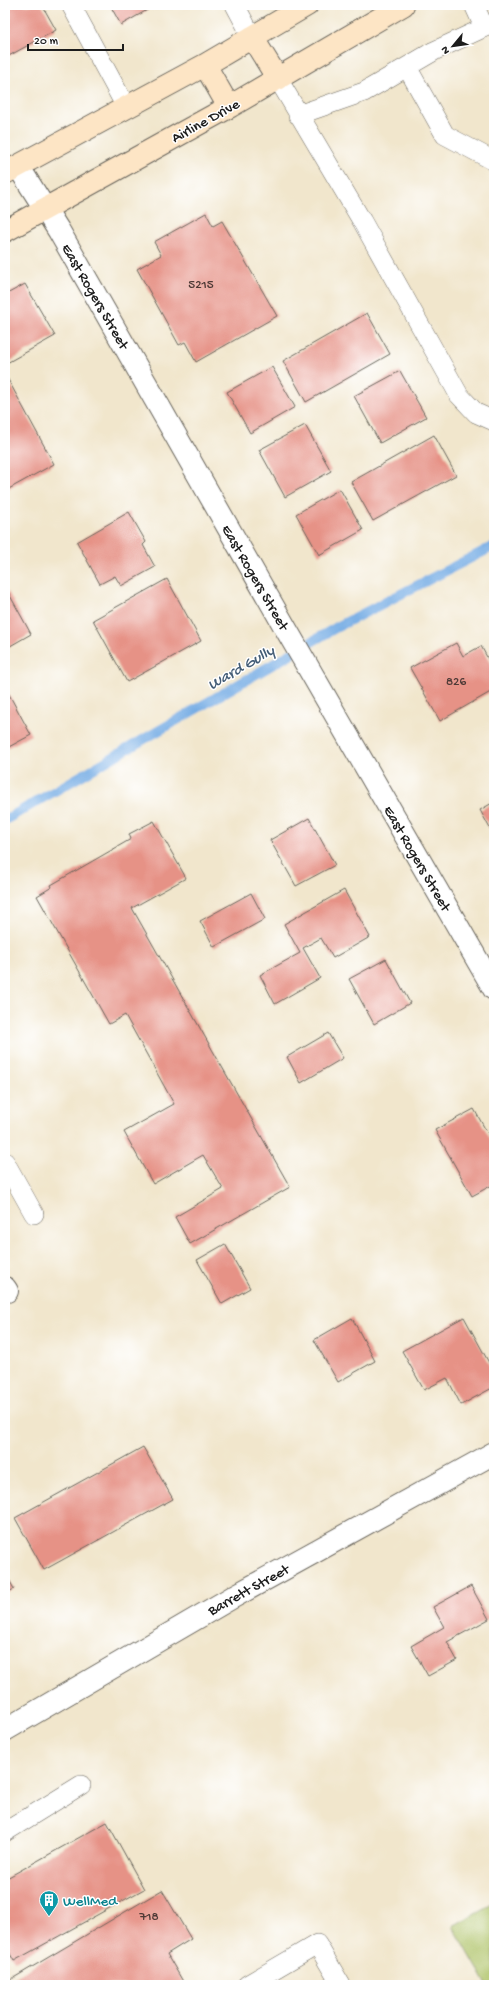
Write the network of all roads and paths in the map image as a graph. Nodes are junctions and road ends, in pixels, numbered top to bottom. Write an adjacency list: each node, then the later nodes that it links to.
1 (71, 5): 11 (lane)
2 (235, 5): 7 (lane)
3 (308, 5): 7 (main road)
4 (402, 5): 10 (main road, Airline Drive)
5 (474, 5): 6 (lane)
6 (489, 25): 9 (lane)
7 (252, 37): 8 (main road); 10 (main road)
8 (204, 65): 11 (main road); 12 (main road)
9 (407, 67): 13 (lane); 14 (lane)
10 (278, 79): 12 (main road, Airline Drive); 13 (lane)
11 (126, 107): 15 (main road)
12 (229, 107): 16 (main road, Airline Drive)
13 (298, 114): 18 (lane)
14 (494, 161)
15 (11, 170): 16 (street, East Rogers Street)
16 (46, 208): 17 (main road, Airline Drive); 19 (street, East Rogers Street)
17 (5, 231)
18 (494, 421)
19 (494, 989)
20 (5, 1162): 21 (lane)
21 (34, 1214)
22 (494, 1453): 23 (street, Barrett Street)
23 (5, 1730)
24 (81, 1785): 25 (lane)
25 (5, 1832)
26 (247, 1985): 27 (lane)
27 (341, 1985)

